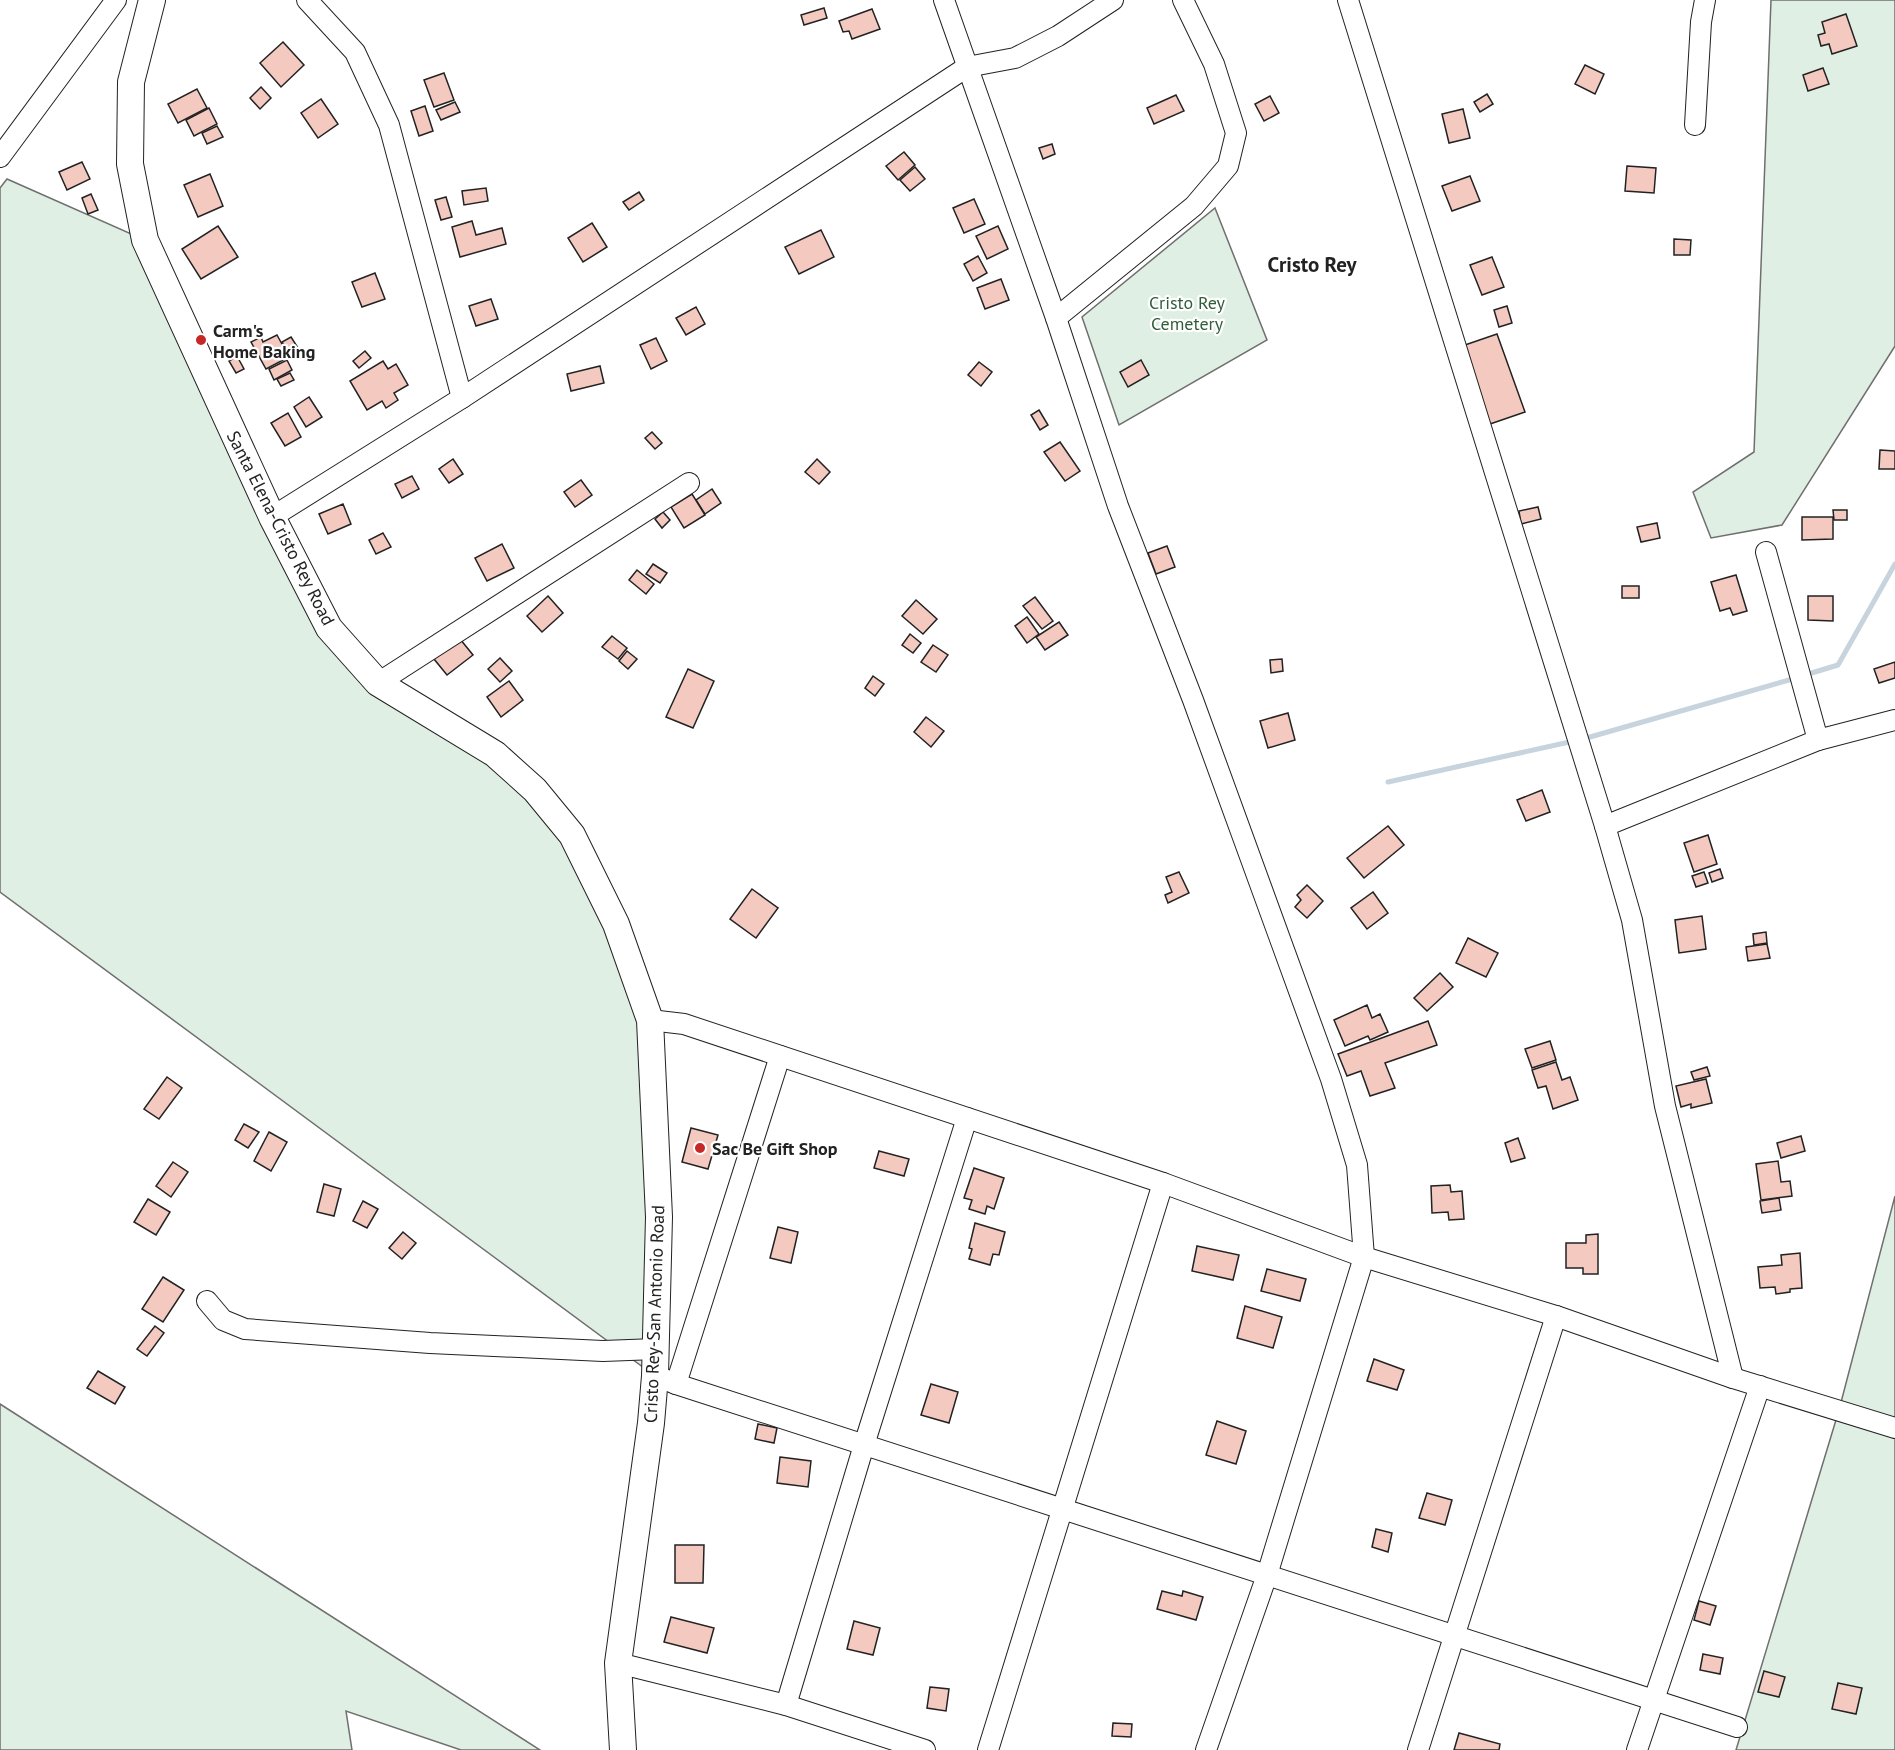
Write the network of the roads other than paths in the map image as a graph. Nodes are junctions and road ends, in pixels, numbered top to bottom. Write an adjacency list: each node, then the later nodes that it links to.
1 (116, 0): 11 (street)
2 (152, 0): 15 (main road, Santa Elena-Cristo Rey Road)
3 (307, 0): 13 (street)
4 (944, 0): 9 (street)
5 (1113, 0): 9 (street)
6 (1183, 0): 12 (street)
7 (1348, 0): 20 (street)
8 (1705, 0): 10 (street)
9 (967, 67): 12 (street); 13 (street)
10 (1695, 125)
11 (0, 157)
12 (1056, 318): 25 (street)
13 (462, 398): 15 (street)
14 (688, 483): 17 (street)
15 (272, 517): 17 (main road, Santa Elena-Cristo Rey Road)
16 (1766, 552): 19 (street)
17 (378, 683): 21 (main road, Santa Elena-Cristo Rey Road)
18 (1895, 720): 19 (street)
19 (1818, 740): 20 (street)
20 (1605, 826): 29 (street)
21 (650, 1020): 22 (street); 28 (main road, Cristo Rey-San Antonio Road)
22 (780, 1056): 23 (street); 30 (street)
23 (967, 1118): 24 (street); 33 (street)
24 (1163, 1183): 25 (street); 34 (street)
25 (1364, 1257): 27 (street); 35 (street)
26 (207, 1301): 28 (street)
27 (1557, 1316): 29 (street); 36 (street)
28 (656, 1349): 30 (main road, Cristo Rey-San Antonio Road)
29 (1733, 1378): 31 (street)
30 (666, 1380): 33 (street); 37 (main road, Cristo Rey-San Antonio Road)
31 (1760, 1386): 32 (street); 38 (street)
32 (1895, 1428)
33 (864, 1445): 34 (street); 39 (street)
34 (1064, 1509): 35 (street); 43 (street)
35 (1267, 1575): 36 (street); 44 (street)
36 (1455, 1636): 38 (street); 45 (street)
37 (618, 1663): 39 (street); 41 (main road, Cristo Rey-San Antonio Road)
38 (1653, 1700): 40 (street); 46 (street)
39 (786, 1705): 42 (street)
40 (1737, 1727)
41 (623, 1750)
42 (925, 1750)
43 (988, 1750)
44 (1206, 1750)
45 (1418, 1750)
46 (1637, 1750)

